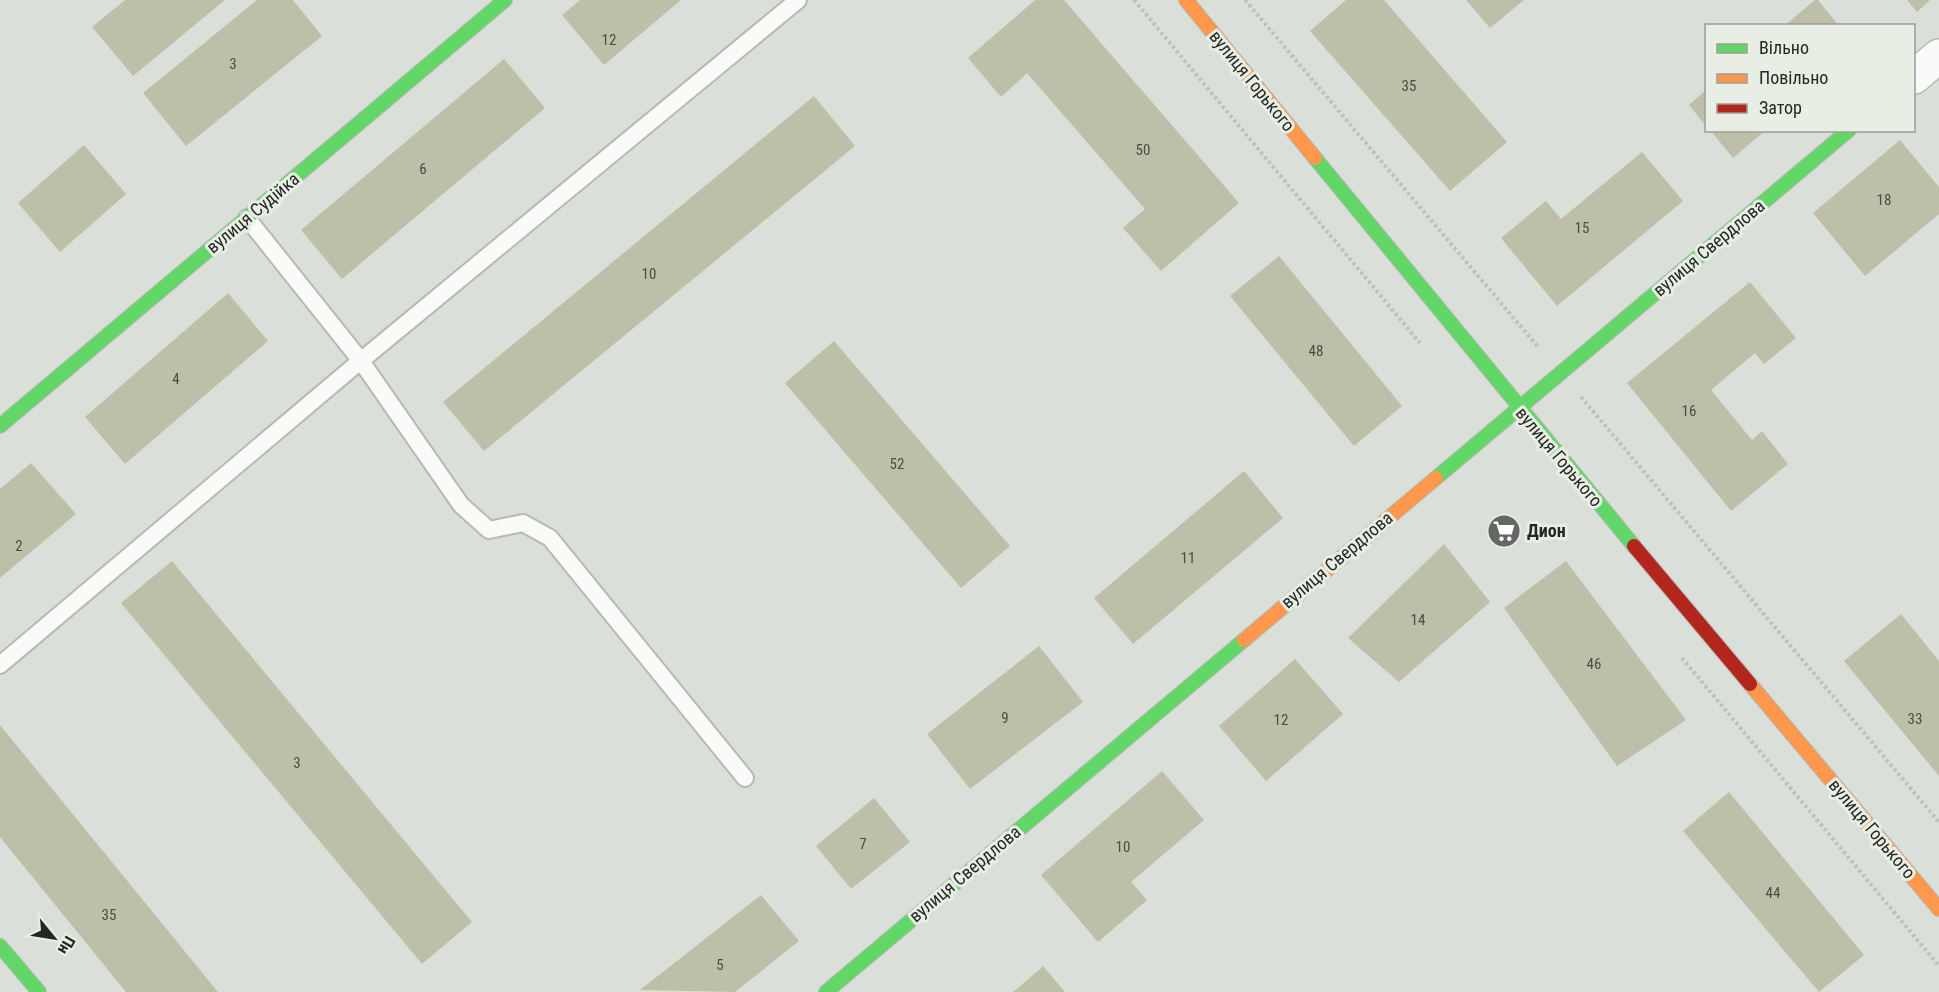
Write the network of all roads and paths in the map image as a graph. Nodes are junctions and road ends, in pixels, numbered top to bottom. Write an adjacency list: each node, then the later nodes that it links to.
1 (505, 0): 8 (street, вулиця Судійка)
2 (798, 0): 9 (lane)
3 (1186, 0): 11 (street, вулиця Горького)
4 (1245, 0): 10 (path)
5 (1939, 56): 6 (street)
6 (1915, 76)
7 (1847, 132): 10 (street, вулиця Свердлова)
8 (247, 218): 9 (lane); 12 (street, вулиця Судійка)
9 (361, 361): 13 (lane); 14 (lane)
10 (1560, 372): 11 (street, вулиця Свердлова); 15 (path)
11 (1518, 408): 16 (street, вулиця Горького); 21 (street, вулиця Свердлова)
12 (0, 426)
13 (0, 665)
14 (745, 778)
15 (1939, 822)
16 (1939, 909)
17 (0, 946): 18 (street)
18 (14, 963): 19 (lane); 20 (street)
19 (0, 973)
20 (39, 992)
21 (826, 992)

